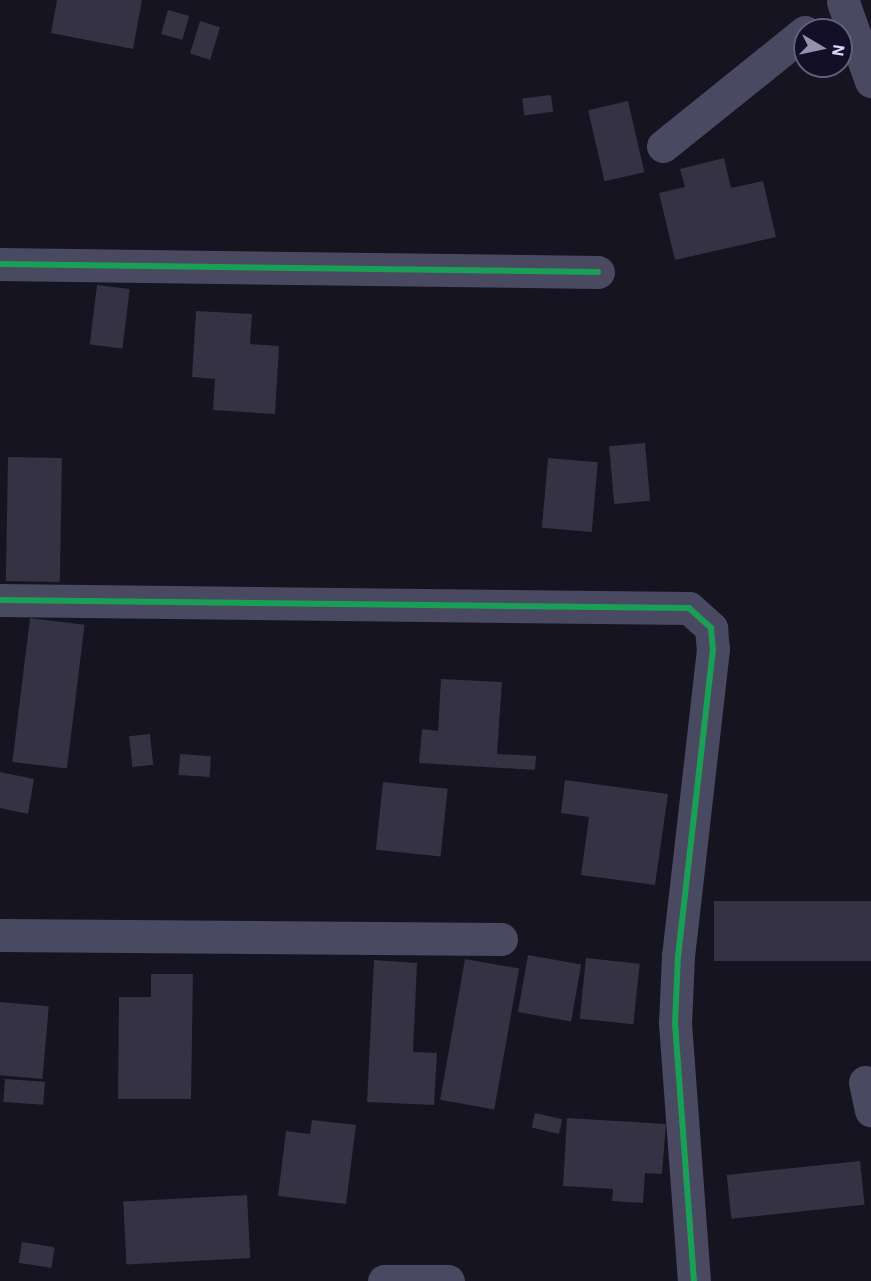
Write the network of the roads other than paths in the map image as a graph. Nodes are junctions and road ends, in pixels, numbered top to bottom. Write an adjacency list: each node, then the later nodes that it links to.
1 (844, 1): 2 (street); 4 (street)
2 (822, 18)
3 (793, 41): 5 (street)
4 (871, 81)
5 (663, 146)
6 (0, 264): 7 (street)
7 (598, 272)
8 (0, 600): 13 (street)
9 (0, 935): 10 (street)
10 (501, 939)
11 (384, 1281): 12 (street)
12 (448, 1281)
13 (694, 1281)

